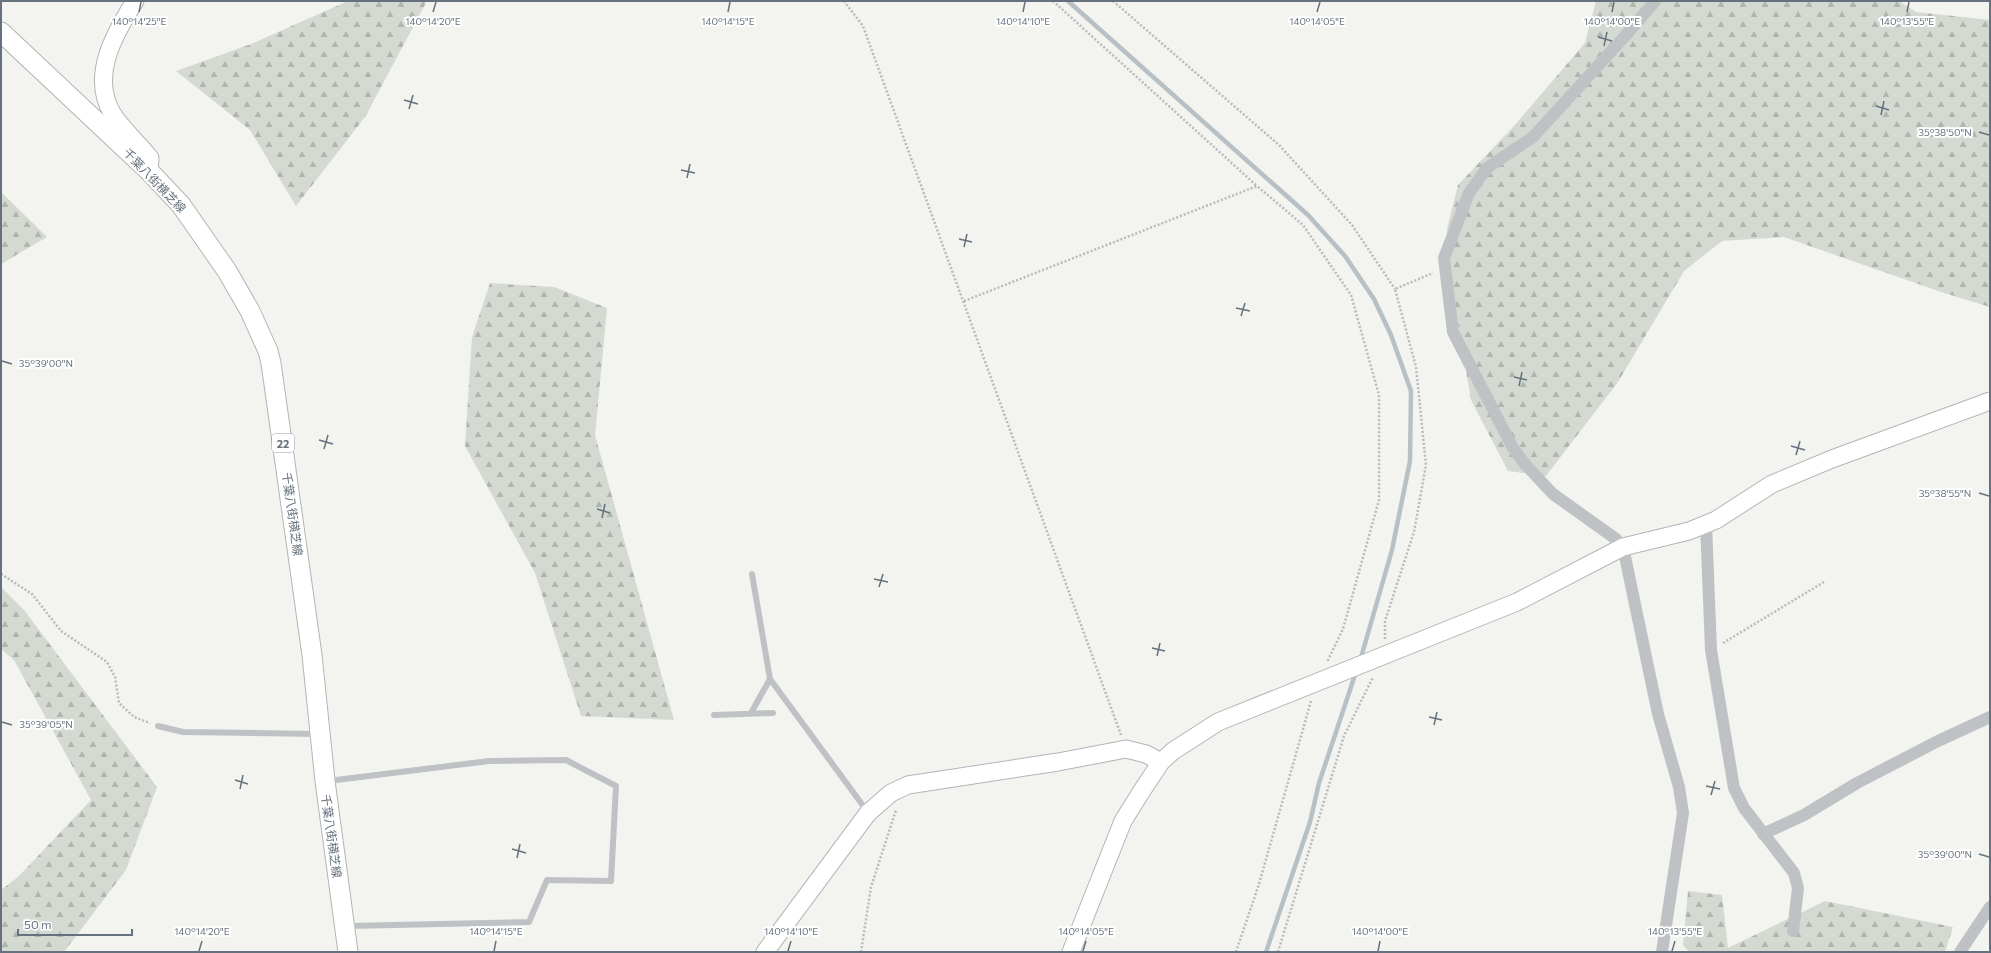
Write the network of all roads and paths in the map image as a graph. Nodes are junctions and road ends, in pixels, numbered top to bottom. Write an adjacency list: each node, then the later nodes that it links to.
1 (135, 1): 7 (street)
2 (844, 1): 11 (path)
3 (1053, 1): 8 (path)
4 (1113, 1): 10 (path)
5 (1655, 1): 9 (street)
6 (1, 32): 7 (main road, 千葉八街横芝線 / 22)
7 (149, 171): 27 (main road, 千葉八街横芝線 / 22)
8 (1257, 186): 11 (path); 21 (path)
9 (1445, 268): 10 (path); 14 (street)
10 (1394, 289): 19 (path)
11 (964, 301): 28 (path)
12 (1990, 401): 13 (street)
13 (1706, 524): 14 (street); 18 (street)
14 (1623, 547): 19 (street); 43 (street)
15 (1, 574): 26 (path)
16 (752, 574): 20 (lane)
17 (1824, 582): 18 (path)
18 (1711, 650): 33 (street)
19 (1385, 655): 21 (street); 42 (path)
20 (770, 679): 22 (lane); 32 (lane)
21 (1317, 682): 29 (street); 41 (path)
22 (751, 713): 23 (lane); 24 (lane)
23 (773, 713)
24 (714, 715)
25 (1990, 717): 33 (street)
26 (158, 726): 27 (lane)
27 (321, 734): 30 (main road, 千葉八街横芝線 / 22)
28 (1126, 749): 29 (street); 31 (street)
29 (1162, 762): 40 (street)
30 (325, 781): 35 (main road, 千葉八街横芝線 / 22); 35 (lane)
31 (891, 793): 32 (street); 39 (path)
32 (868, 813): 38 (street)
33 (1763, 834): 36 (street)
34 (1990, 907): 44 (street)
35 (344, 926): 37 (main road, 千葉八街横芝線 / 22)
36 (1794, 930)
37 (348, 952)
38 (765, 952)
39 (861, 952)
40 (1071, 952)
41 (1236, 952)
42 (1278, 952)
43 (1662, 952)
44 (1960, 952)

